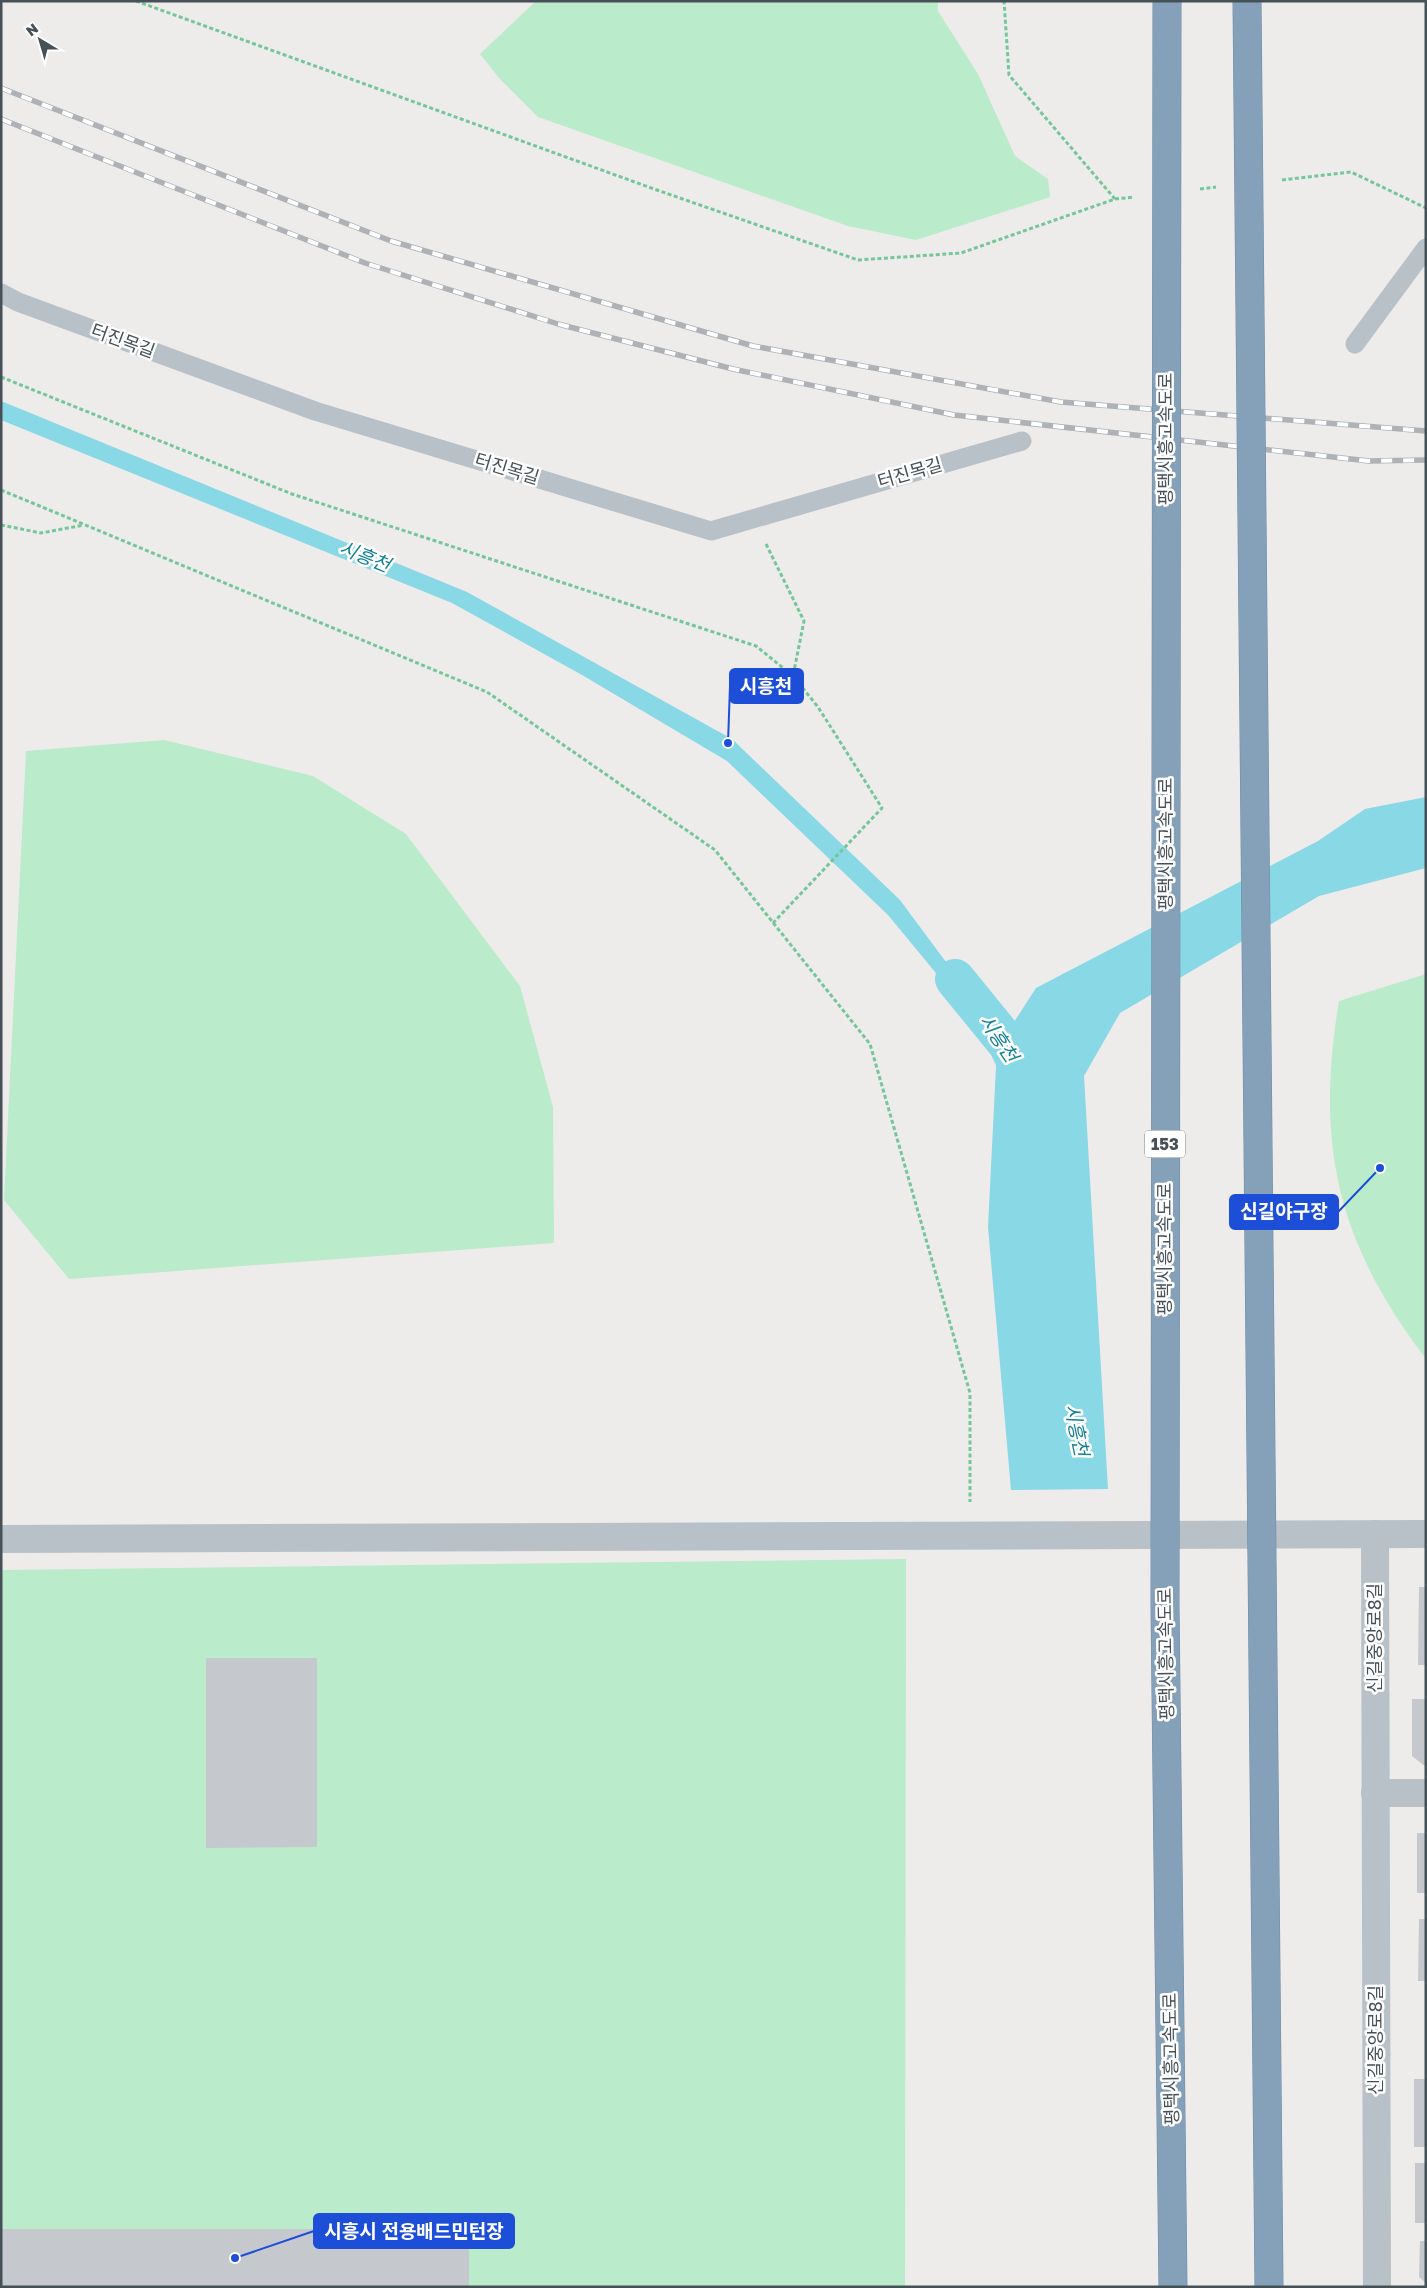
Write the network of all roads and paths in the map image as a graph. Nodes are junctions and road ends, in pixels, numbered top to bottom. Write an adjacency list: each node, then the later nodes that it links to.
1 (136, 1): 2 (path)
2 (1004, 1)
3 (1167, 1): 22 (highway, 평택시흥고속도로 / 153, bridge)
4 (1247, 2): 23 (highway, bridge)
5 (1426, 248): 7 (lane)
6 (1, 293): 11 (lane, 터진목길)
7 (1355, 344)
8 (1, 378): 14 (path)
9 (1022, 441): 11 (lane, 터진목길)
10 (1, 490): 12 (path)
11 (754, 519): 14 (path)
12 (85, 524): 13 (path); 15 (path)
13 (1, 525)
14 (793, 676): 15 (path)
15 (773, 923): 16 (path)
16 (970, 1510)
17 (1375, 1534): 18 (street); 19 (street); 20 (street, 신길중앙로8길)
18 (1426, 1534)
19 (1, 1539)
20 (1375, 1793): 21 (street); 24 (street, 신길중앙로8길)
21 (1426, 1793)
22 (1173, 2287)
23 (1269, 2287)
24 (1377, 2287)

